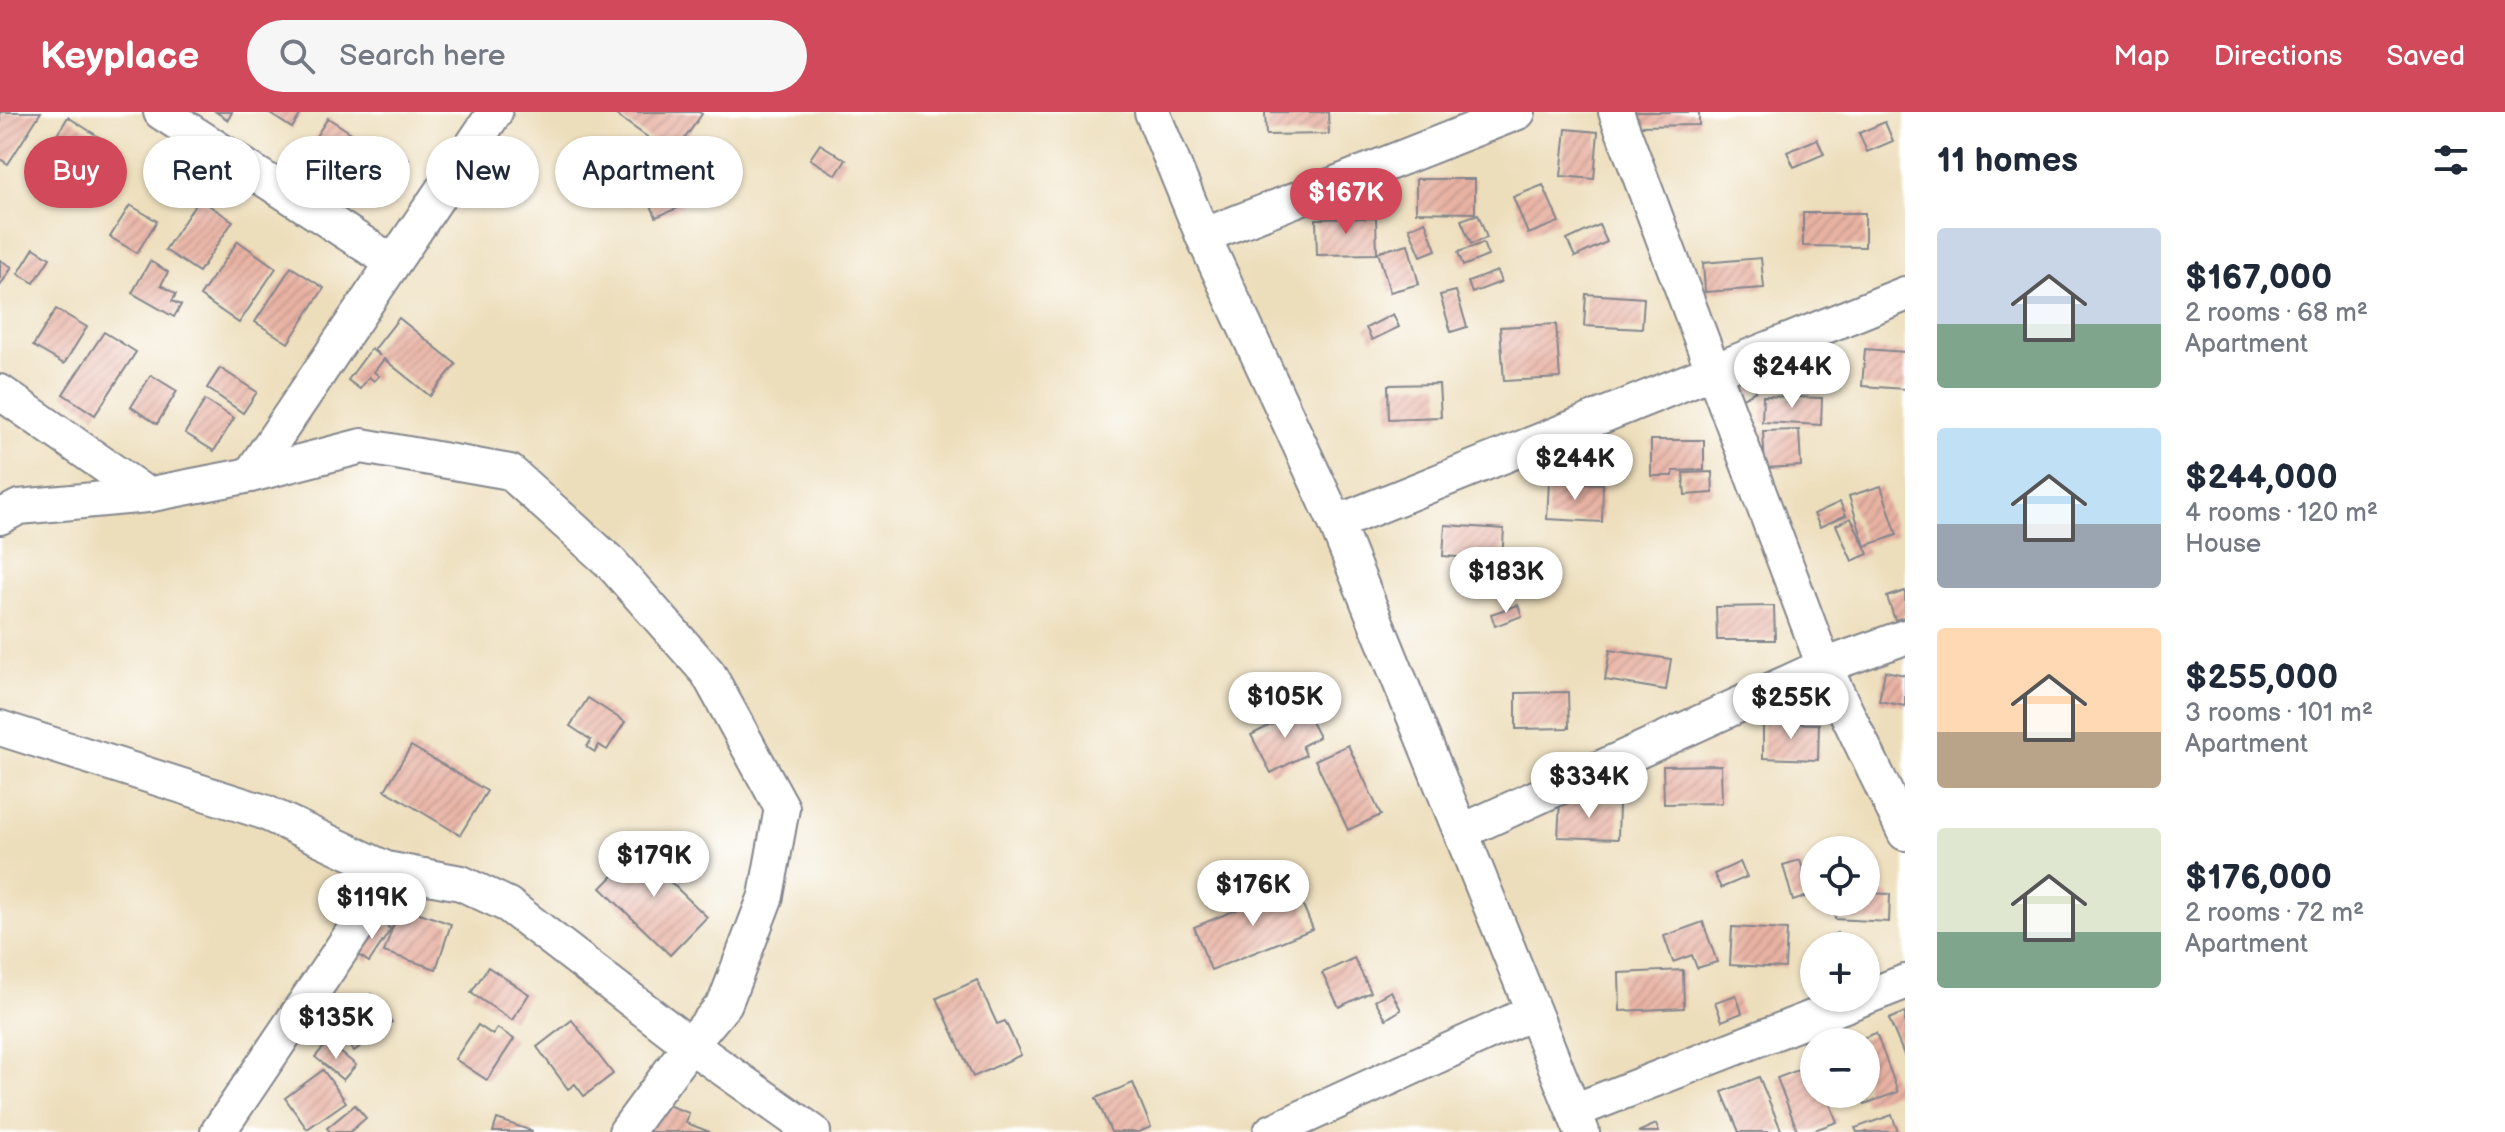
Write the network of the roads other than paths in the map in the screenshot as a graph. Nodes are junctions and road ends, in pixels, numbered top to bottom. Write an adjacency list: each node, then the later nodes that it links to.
1 (161, 112): 7 (street)
2 (495, 112): 7 (street)
3 (1152, 112): 6 (street)
4 (1518, 112): 6 (street)
5 (1616, 112): 9 (street)
6 (1203, 236): 14 (street)
7 (392, 262): 11 (street)
8 (1905, 294): 9 (street)
9 (1711, 373): 14 (street); 16 (street)
10 (0, 392): 12 (street)
11 (250, 475): 12 (street); 25 (street)
12 (147, 495): 13 (street)
13 (0, 517)
14 (1336, 523): 18 (street)
15 (1905, 637): 16 (street)
16 (1824, 666): 18 (street); 19 (street)
17 (0, 728): 20 (street)
18 (1461, 832): 24 (street)
19 (1905, 833)
20 (423, 876): 25 (street); 27 (street)
21 (1905, 982): 22 (street)
22 (1880, 992)
23 (1832, 1012): 26 (street)
24 (1531, 1013): 26 (street); 30 (street)
25 (690, 1045): 28 (street); 29 (street)
26 (1578, 1121)
27 (218, 1132)
28 (626, 1132)
29 (813, 1132)
30 (1271, 1132)

